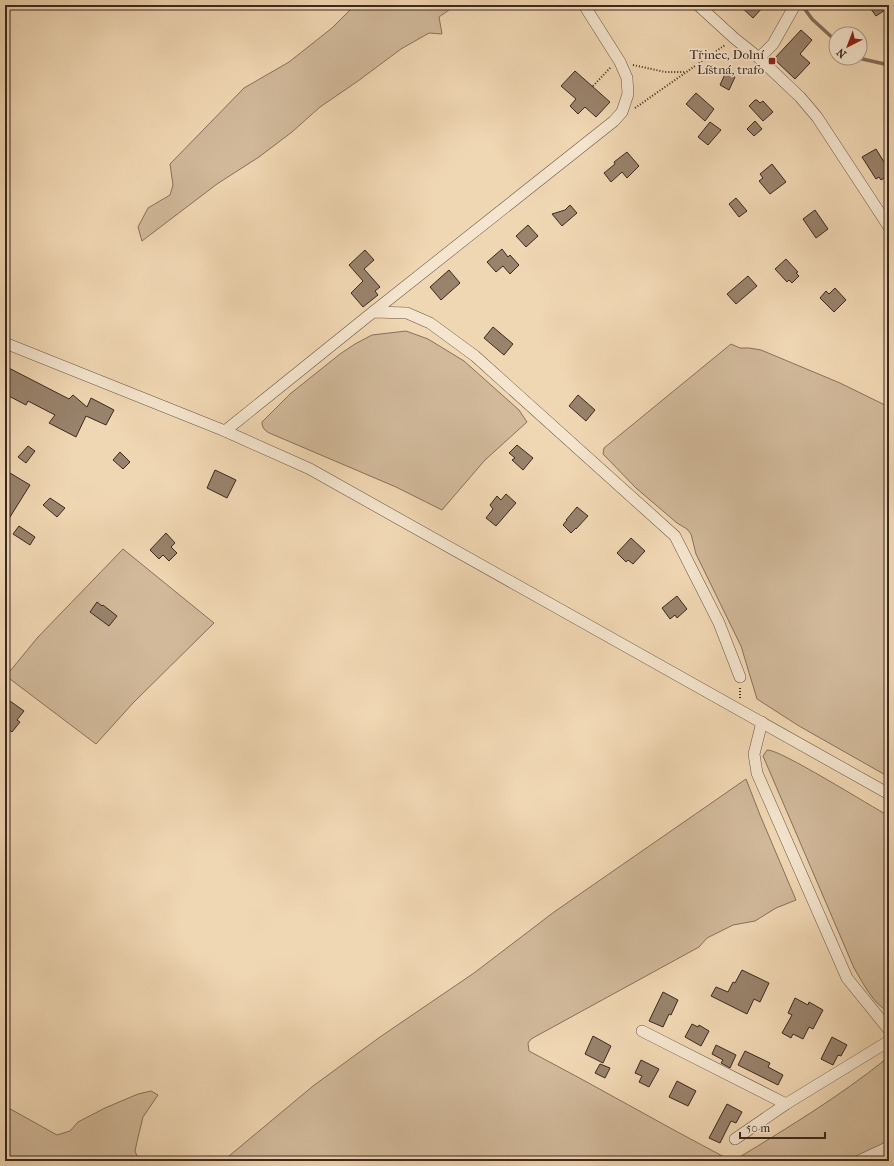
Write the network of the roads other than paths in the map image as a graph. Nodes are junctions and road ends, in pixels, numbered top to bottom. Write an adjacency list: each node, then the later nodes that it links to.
1 (584, 5): 6 (street)
2 (698, 5): 4 (street)
3 (795, 5): 4 (street)
4 (759, 58): 5 (street)
5 (889, 227)
6 (373, 312): 8 (street); 9 (street)
7 (6, 345): 8 (street)
8 (225, 431): 10 (street)
9 (740, 677)
10 (762, 722): 11 (street); 12 (street)
11 (889, 794)
12 (889, 1030)
13 (642, 1031): 15 (street)
14 (889, 1041): 15 (street)
15 (786, 1104): 16 (street)
16 (735, 1139)
17 (889, 1147): 18 (street)
18 (859, 1161)

